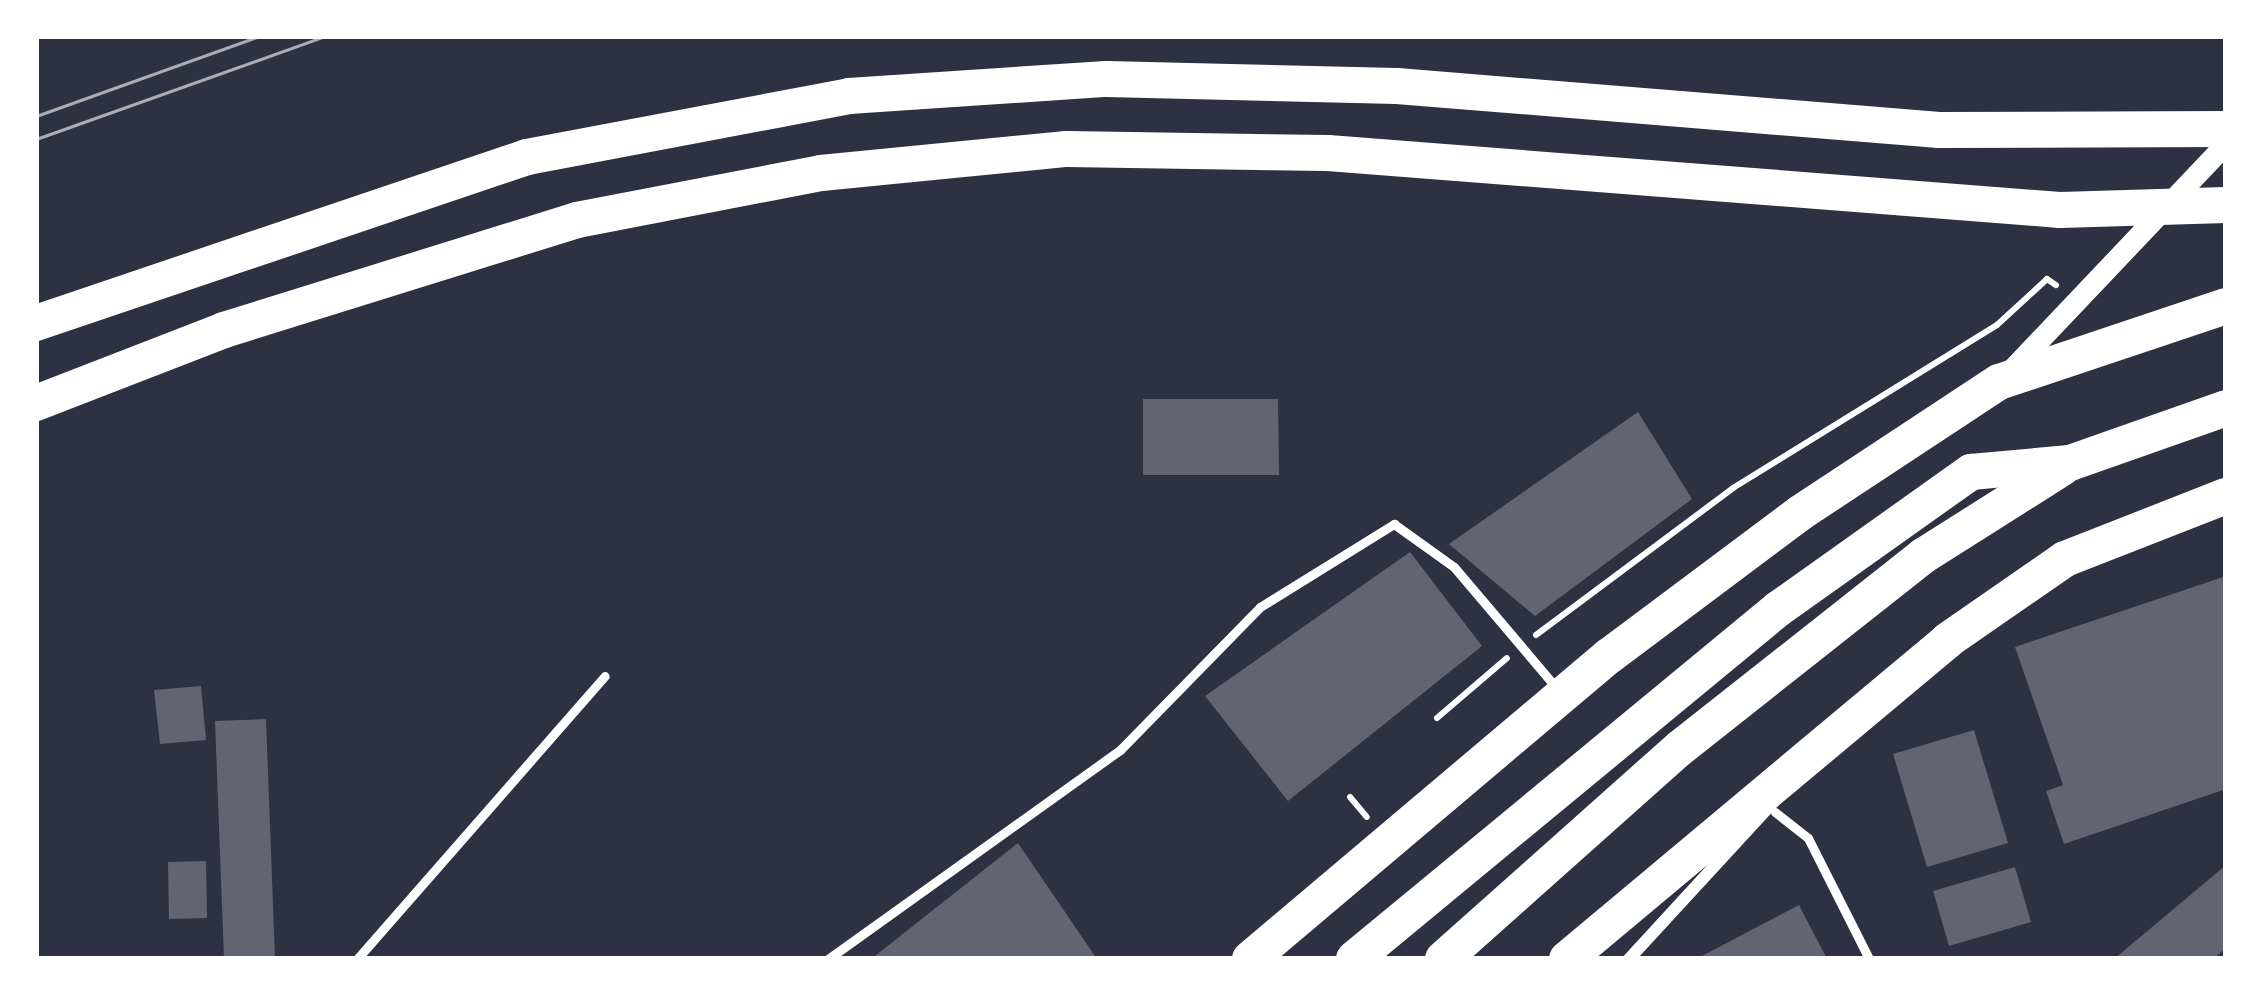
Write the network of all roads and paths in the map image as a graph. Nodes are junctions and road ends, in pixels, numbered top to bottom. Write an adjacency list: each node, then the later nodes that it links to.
1 (2226, 129): 6 (highway)
2 (2226, 142): 4 (street)
3 (2226, 206): 8 (highway)
4 (2079, 301): 7 (street); 12 (path)
5 (2226, 305): 7 (highway)
6 (36, 323)
7 (1999, 382): 14 (highway)
8 (36, 403)
9 (2226, 408): 10 (highway)
10 (2070, 463): 21 (highway); 22 (highway)
11 (2226, 496): 16 (highway)
12 (1522, 646): 14 (lane); 15 (path); 19 (lane)
13 (605, 676): 18 (lane)
14 (1563, 695): 20 (highway)
15 (1437, 718)
16 (1790, 765): 17 (street); 23 (highway)
17 (1775, 812): 24 (street); 25 (lane)
18 (357, 959)
19 (827, 959)
20 (1250, 959)
21 (1354, 959)
22 (1443, 959)
23 (1567, 959)
24 (1629, 959)
25 (1869, 959)

